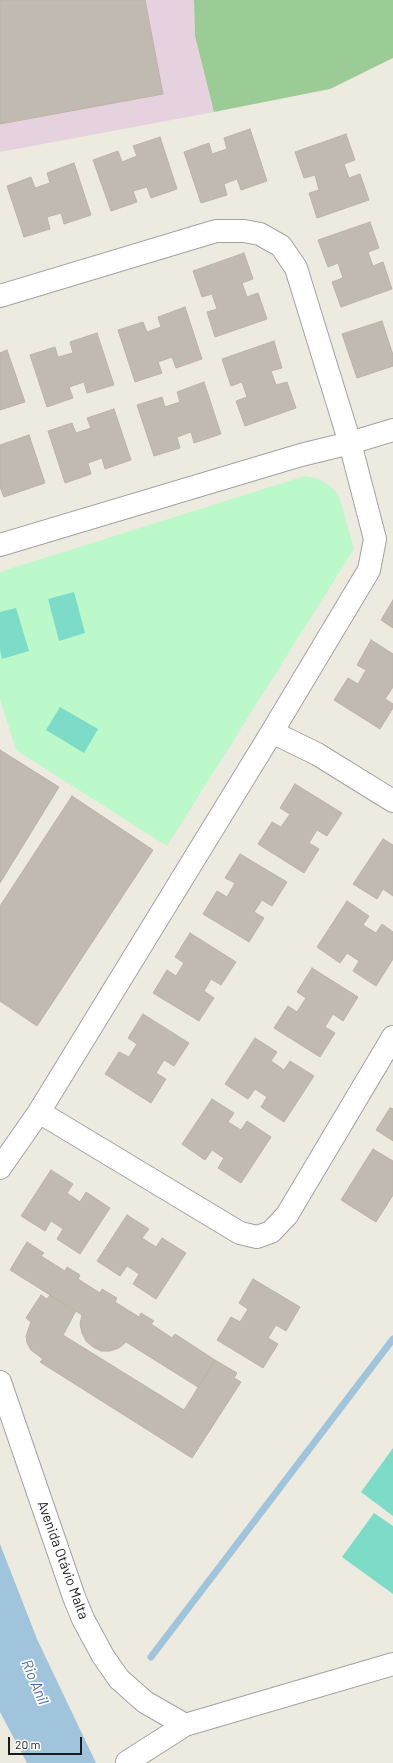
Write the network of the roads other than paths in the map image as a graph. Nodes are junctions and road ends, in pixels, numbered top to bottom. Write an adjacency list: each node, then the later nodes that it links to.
1 (0, 296): 3 (street)
2 (393, 430): 3 (street)
3 (350, 443): 4 (street); 5 (street)
4 (0, 545)
5 (272, 732): 6 (street); 8 (street)
6 (393, 801)
7 (393, 1038): 8 (street)
8 (39, 1112): 9 (street)
9 (0, 1168)
10 (0, 1382): 12 (street, Avenida Otávio Malta)
11 (393, 1664): 12 (street)
12 (185, 1725): 13 (street)
13 (126, 1762)

